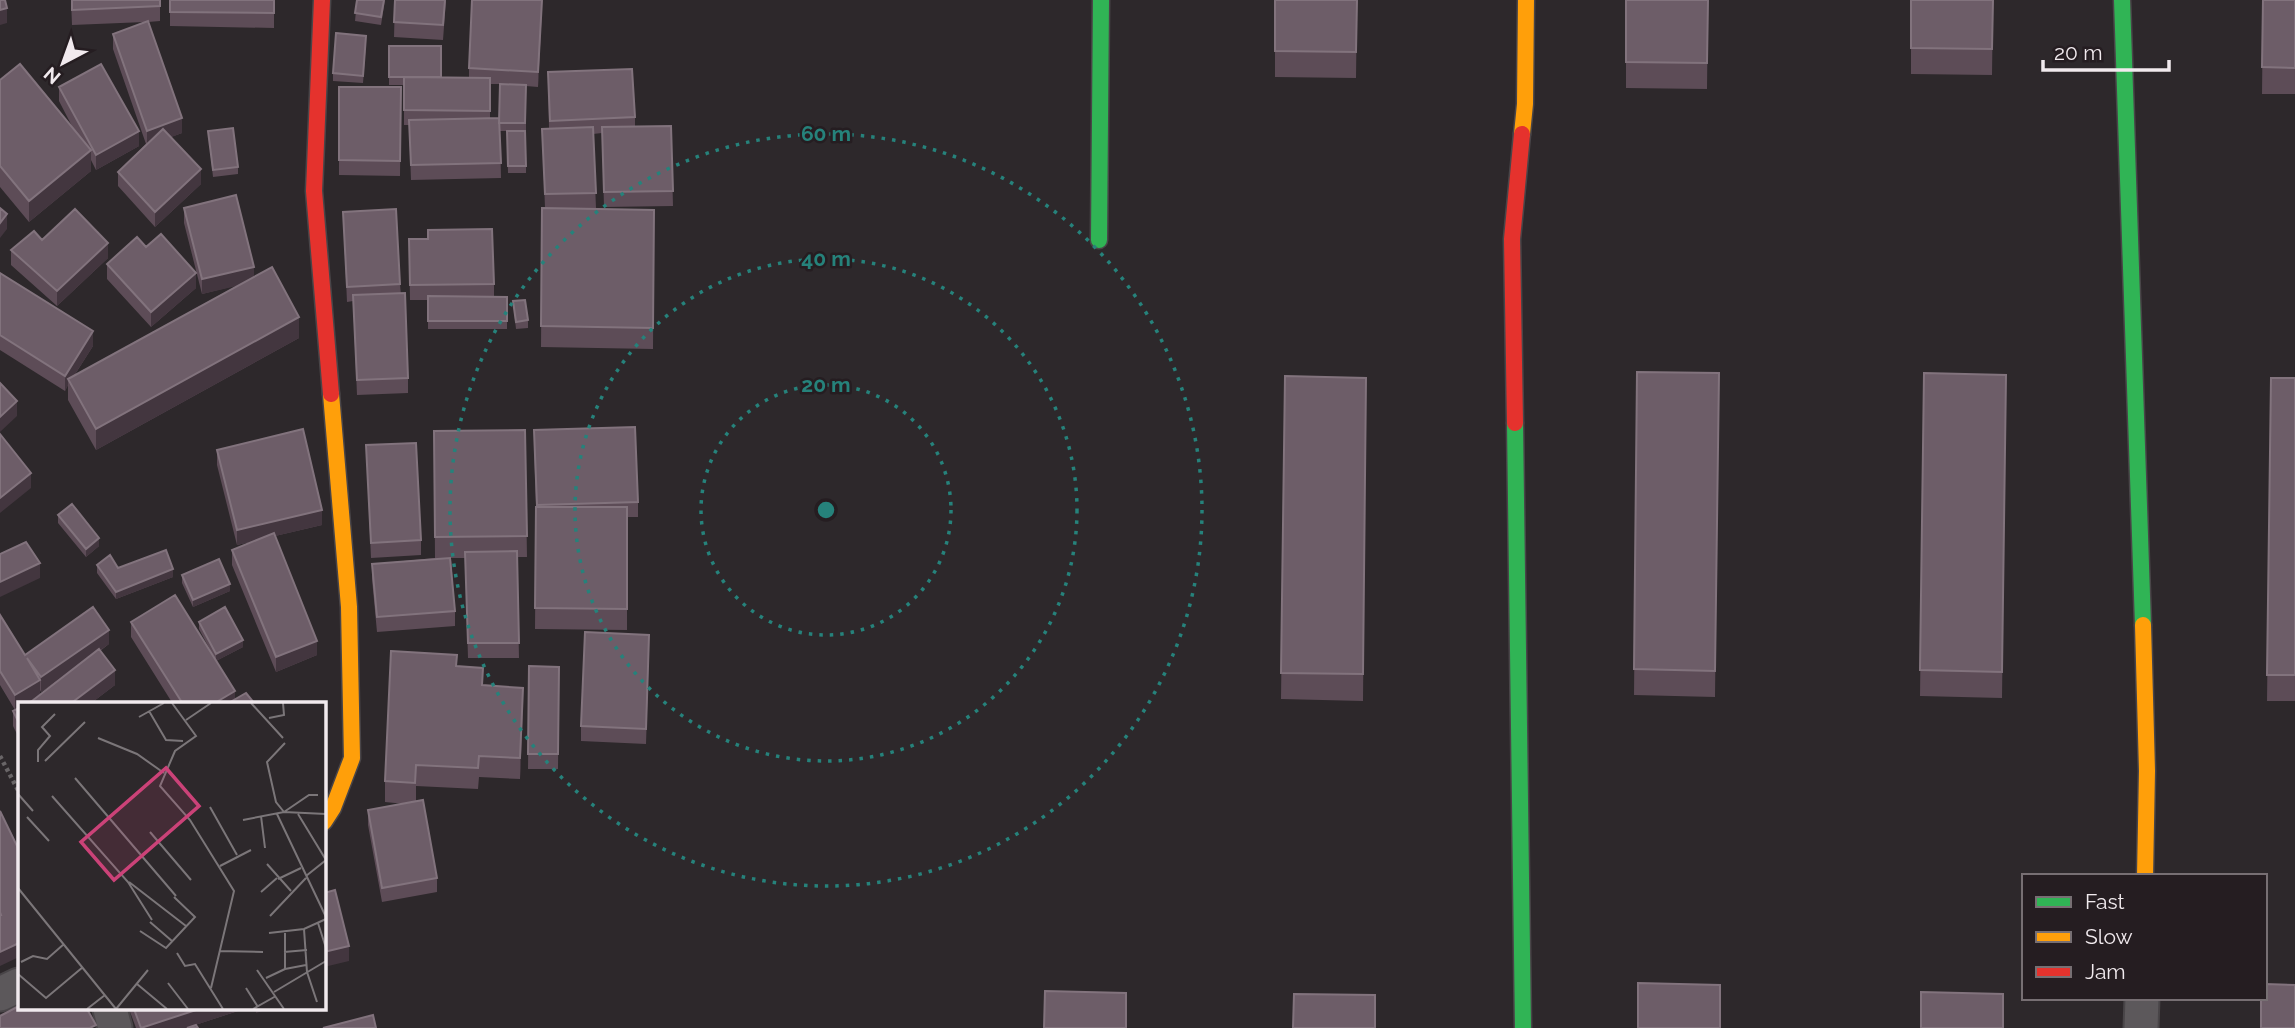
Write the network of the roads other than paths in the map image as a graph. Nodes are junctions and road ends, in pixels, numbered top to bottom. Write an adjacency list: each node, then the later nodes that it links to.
1 (322, 0): 6 (street)
2 (1101, 0): 5 (street)
3 (1526, 0): 13 (street)
4 (2122, 0): 7 (street)
5 (1099, 240)
6 (326, 819)
7 (2144, 874)
8 (18, 985): 9 (street)
9 (0, 994)
10 (2142, 1000): 14 (street)
11 (110, 1010): 12 (street)
12 (115, 1028)
13 (1522, 1028)
14 (2141, 1028)

